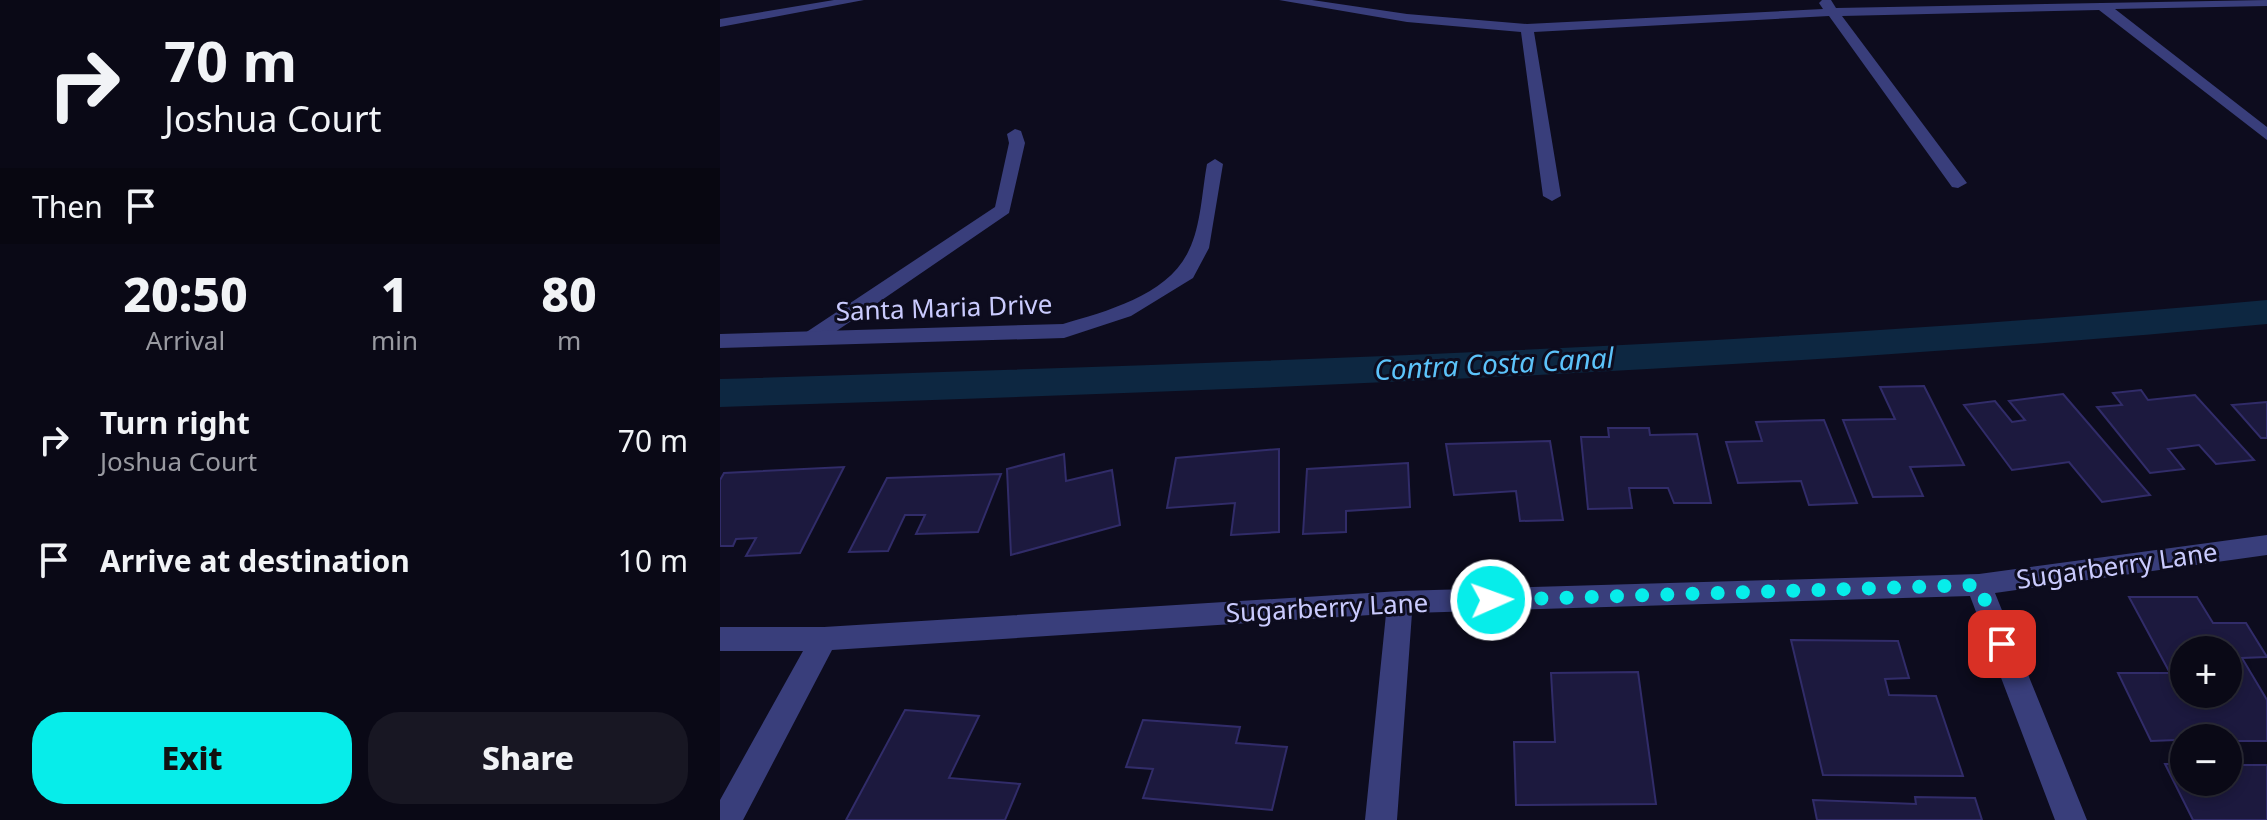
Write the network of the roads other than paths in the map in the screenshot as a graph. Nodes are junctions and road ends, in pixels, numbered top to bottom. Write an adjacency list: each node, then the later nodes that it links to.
1 (858, 0): 6 (street)
2 (1285, 0): 7 (street)
3 (2267, 2): 5 (street)
4 (1828, 6): 5 (street); 7 (street); 11 (street)
5 (2104, 7): 9 (street)
6 (720, 23)
7 (1527, 28): 12 (street)
8 (1015, 134): 13 (street)
9 (2267, 135)
10 (1215, 164): 13 (street, Santa Maria Drive)
11 (1958, 183)
12 (1552, 196)
13 (812, 338): 14 (street, Santa Maria Drive)
14 (720, 341)
15 (2267, 545): 16 (street, Sugarberry Lane)
16 (1979, 585): 17 (street, Sugarberry Lane); 22 (street)
17 (1400, 602): 19 (street, Sugarberry Lane); 21 (street)
18 (720, 639): 19 (street, Sugarberry Lane)
19 (824, 639): 20 (street)
20 (726, 820)
21 (1381, 820)
22 (2071, 820)

